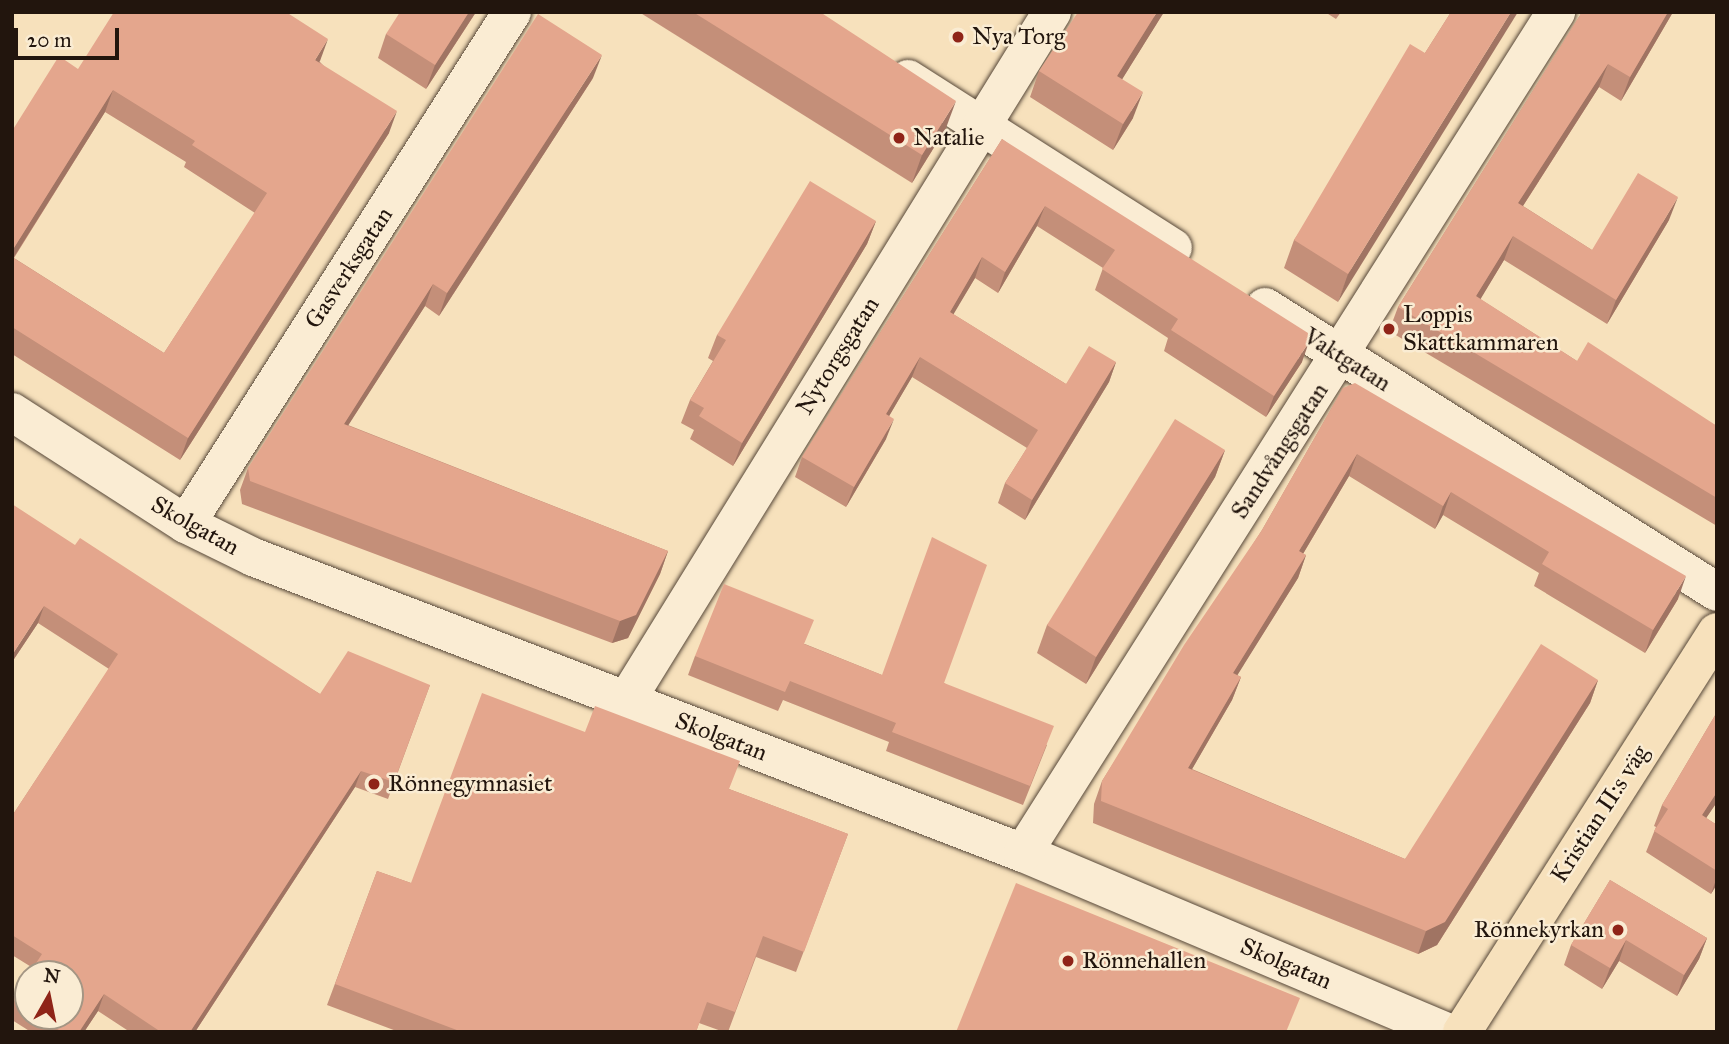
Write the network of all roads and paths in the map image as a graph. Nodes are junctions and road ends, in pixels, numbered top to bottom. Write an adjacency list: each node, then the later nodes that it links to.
1 (512, 12): 10 (street, Gasverksgatan)
2 (1052, 12): 5 (street, Nytorgsgatan)
3 (1556, 12): 8 (street, Sandvångsgatan)
4 (880, 61): 5 (street)
5 (981, 124): 6 (street); 13 (street, Nytorgsgatan)
6 (1201, 266)
7 (1236, 289): 8 (street, Vaktgatan)
8 (1340, 356): 11 (street, Vaktgatan); 14 (street, Sandvångsgatan)
9 (12, 412): 10 (street, Skolgatan)
10 (186, 524): 13 (street, Skolgatan)
11 (1717, 592)
12 (1717, 632): 16 (main road, Kristian II:s väg)
13 (626, 701): 14 (street, Skolgatan)
14 (1023, 853): 15 (street, Skolgatan)
15 (1446, 1032)
16 (1462, 1032)

